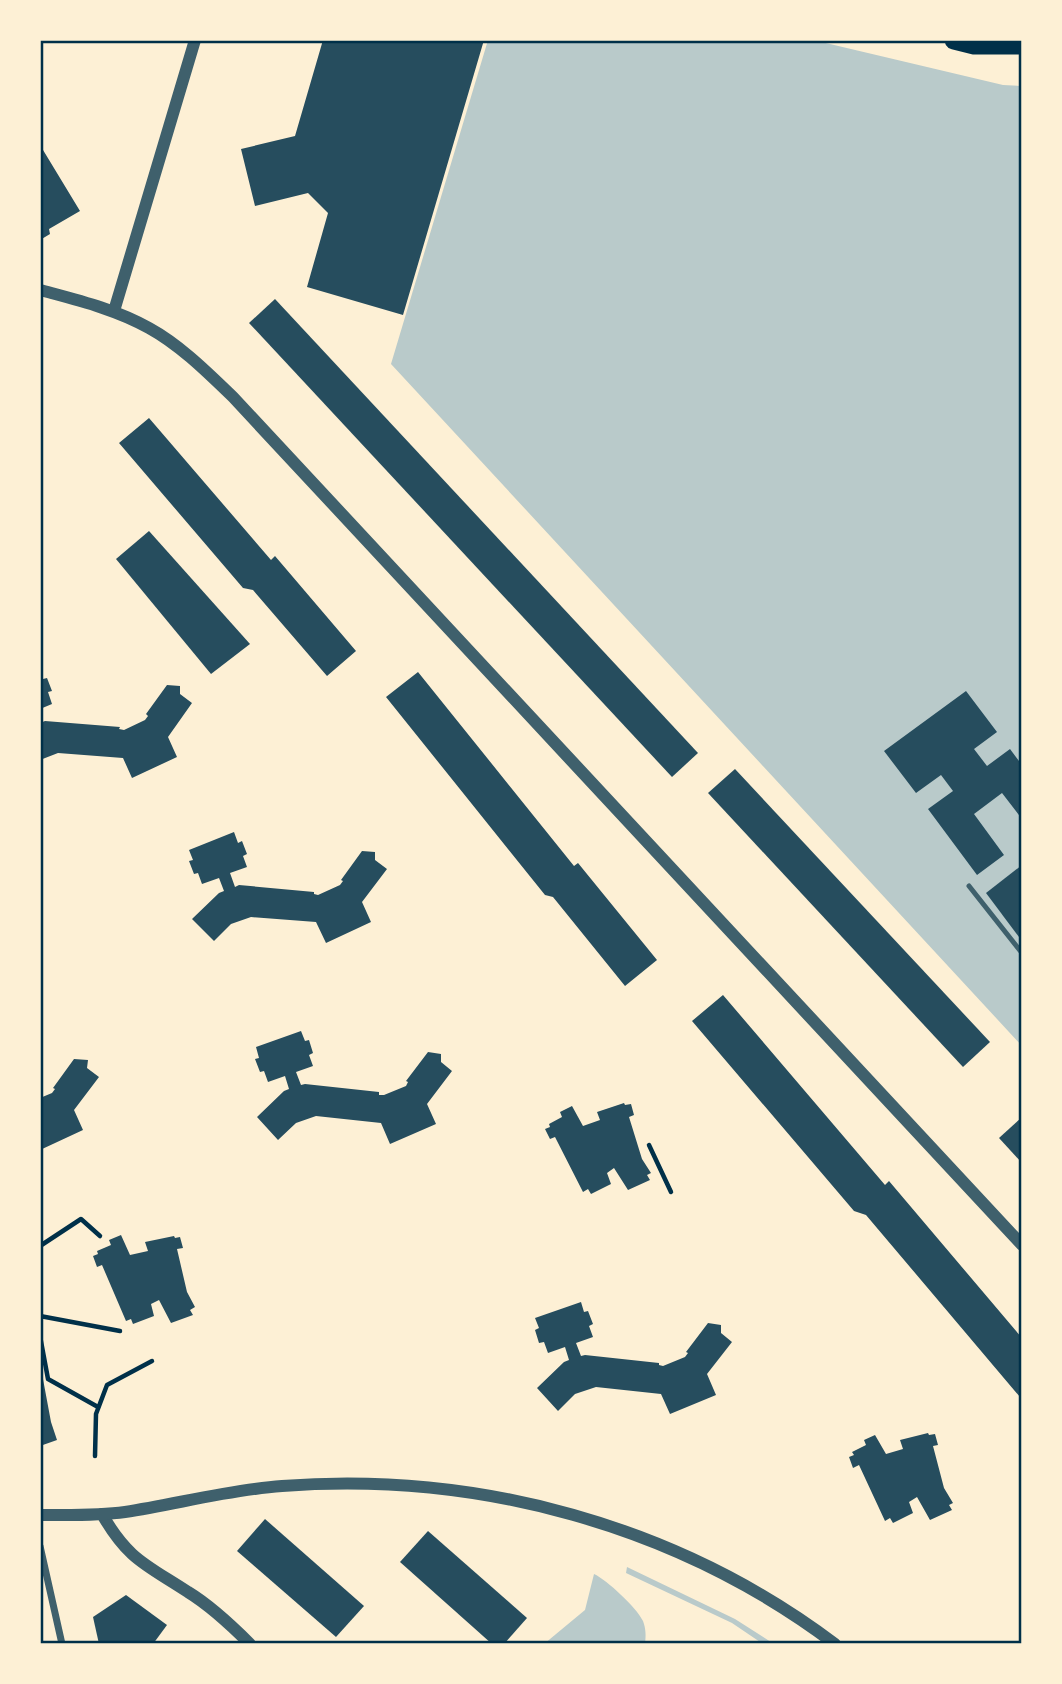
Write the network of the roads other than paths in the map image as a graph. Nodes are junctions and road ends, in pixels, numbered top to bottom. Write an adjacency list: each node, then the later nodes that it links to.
1 (195, 40): 5 (street)
2 (954, 40): 3 (highway)
3 (1022, 46)
4 (40, 290): 5 (street)
5 (114, 311): 8 (street)
6 (969, 886): 7 (lane)
7 (1022, 953)
8 (1022, 1245)
9 (102, 1514): 10 (street); 13 (street); 14 (street)
10 (40, 1515)
11 (40, 1546): 12 (street)
12 (62, 1644)
13 (250, 1644)
14 (835, 1644)

